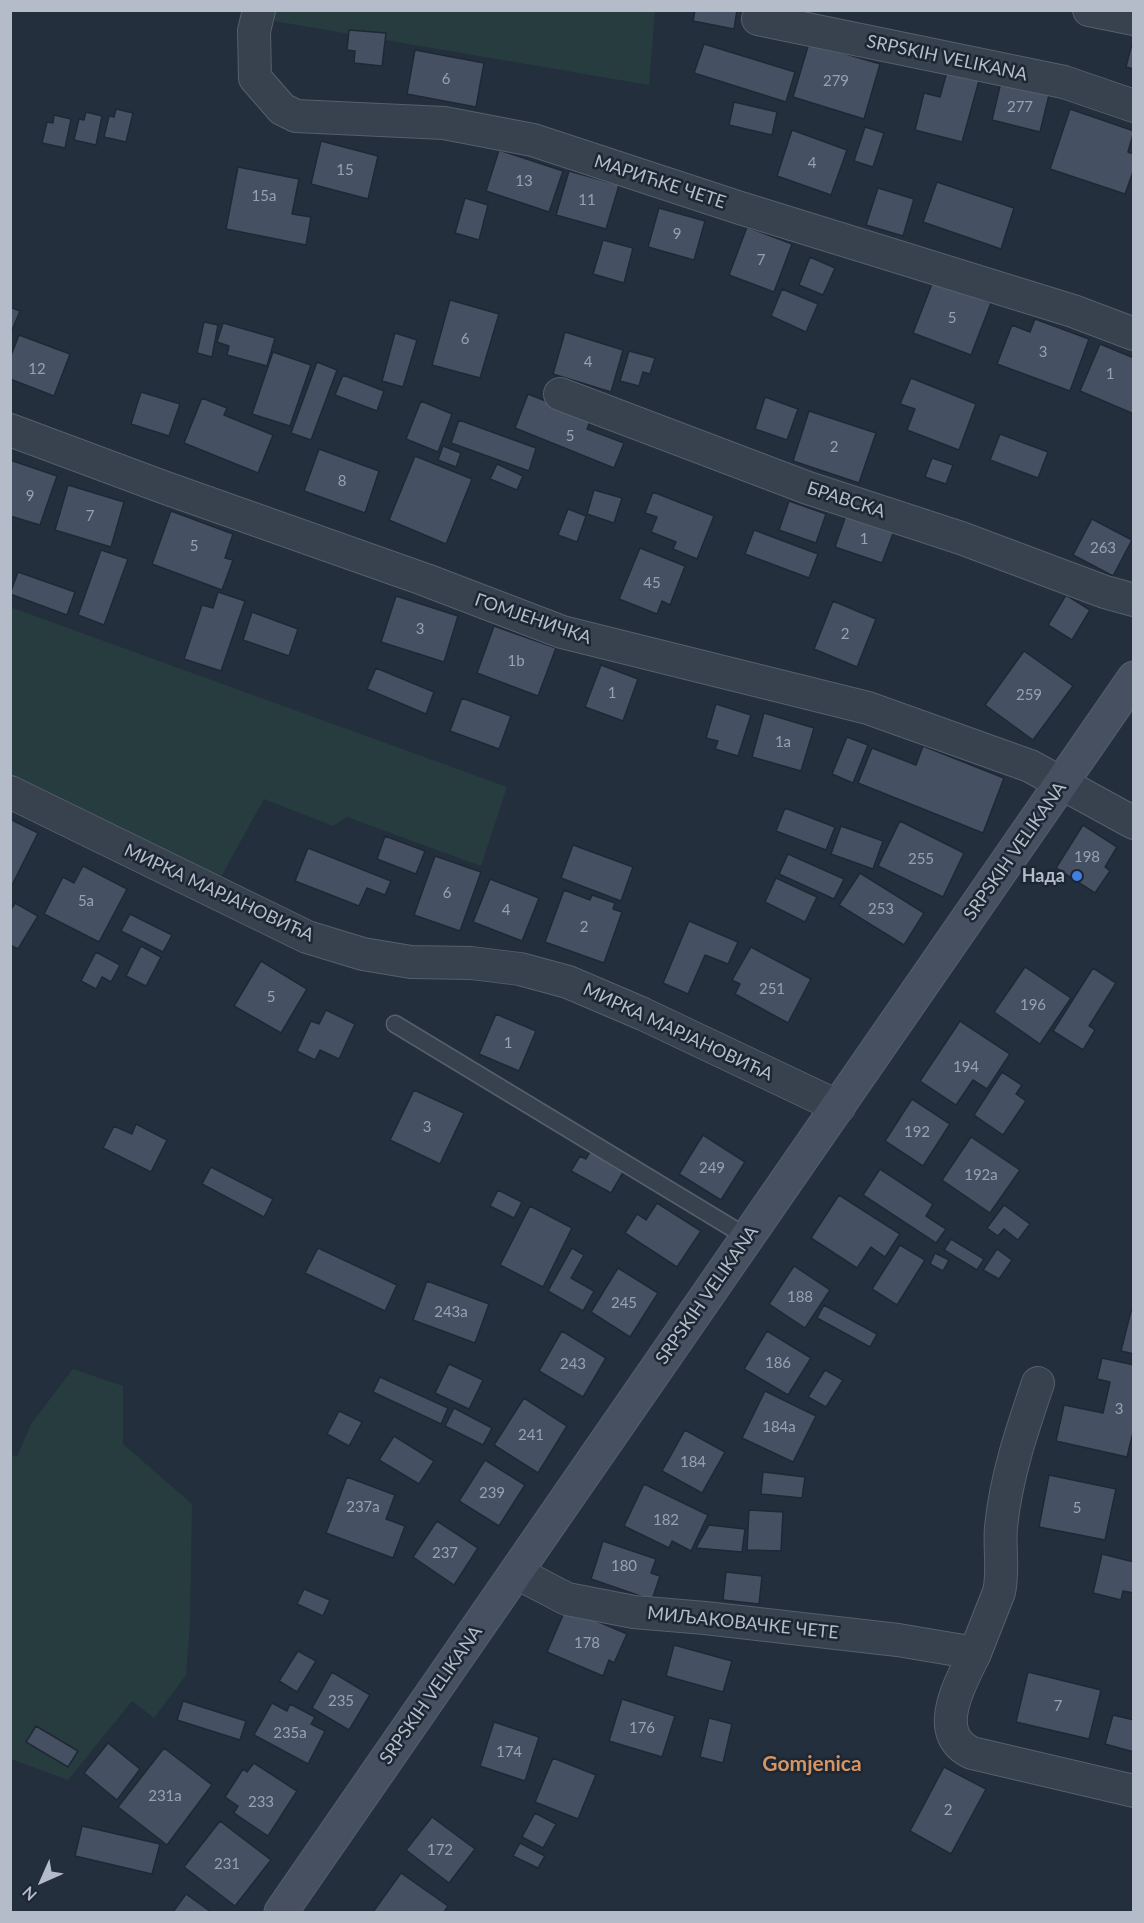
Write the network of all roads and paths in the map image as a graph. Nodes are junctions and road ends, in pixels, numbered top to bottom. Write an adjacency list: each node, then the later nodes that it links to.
1 (259, 10): 6 (street, МАРИЋКЕ ЧЕТЕ)
2 (1089, 10): 4 (street)
3 (758, 19): 5 (street, SRPSKIH VELIKANA)
4 (1134, 19)
5 (1134, 106)
6 (1134, 334)
7 (560, 394): 9 (street, БРАВСКА)
8 (10, 430): 11 (street, ГОМЈЕНИЧКА)
9 (1134, 600)
10 (1134, 678): 11 (main road, SRPSKIH VELIKANA)
11 (1061, 784): 13 (street, ГОМЈЕНИЧКА); 15 (main road, SRPSKIH VELIKANA)
12 (10, 792): 15 (street, МИРКА МАРЈАНОВИЋА)
13 (1134, 824)
14 (395, 1024): 16 (lane)
15 (838, 1107): 16 (main road, SRPSKIH VELIKANA)
16 (747, 1237): 18 (main road, SRPSKIH VELIKANA)
17 (1038, 1383): 19 (street)
18 (517, 1573): 19 (street, МИЉАКОВАЧКЕ ЧЕТЕ); 21 (main road, SRPSKIH VELIKANA)
19 (975, 1653): 20 (street)
20 (1134, 1791)
21 (281, 1912)

